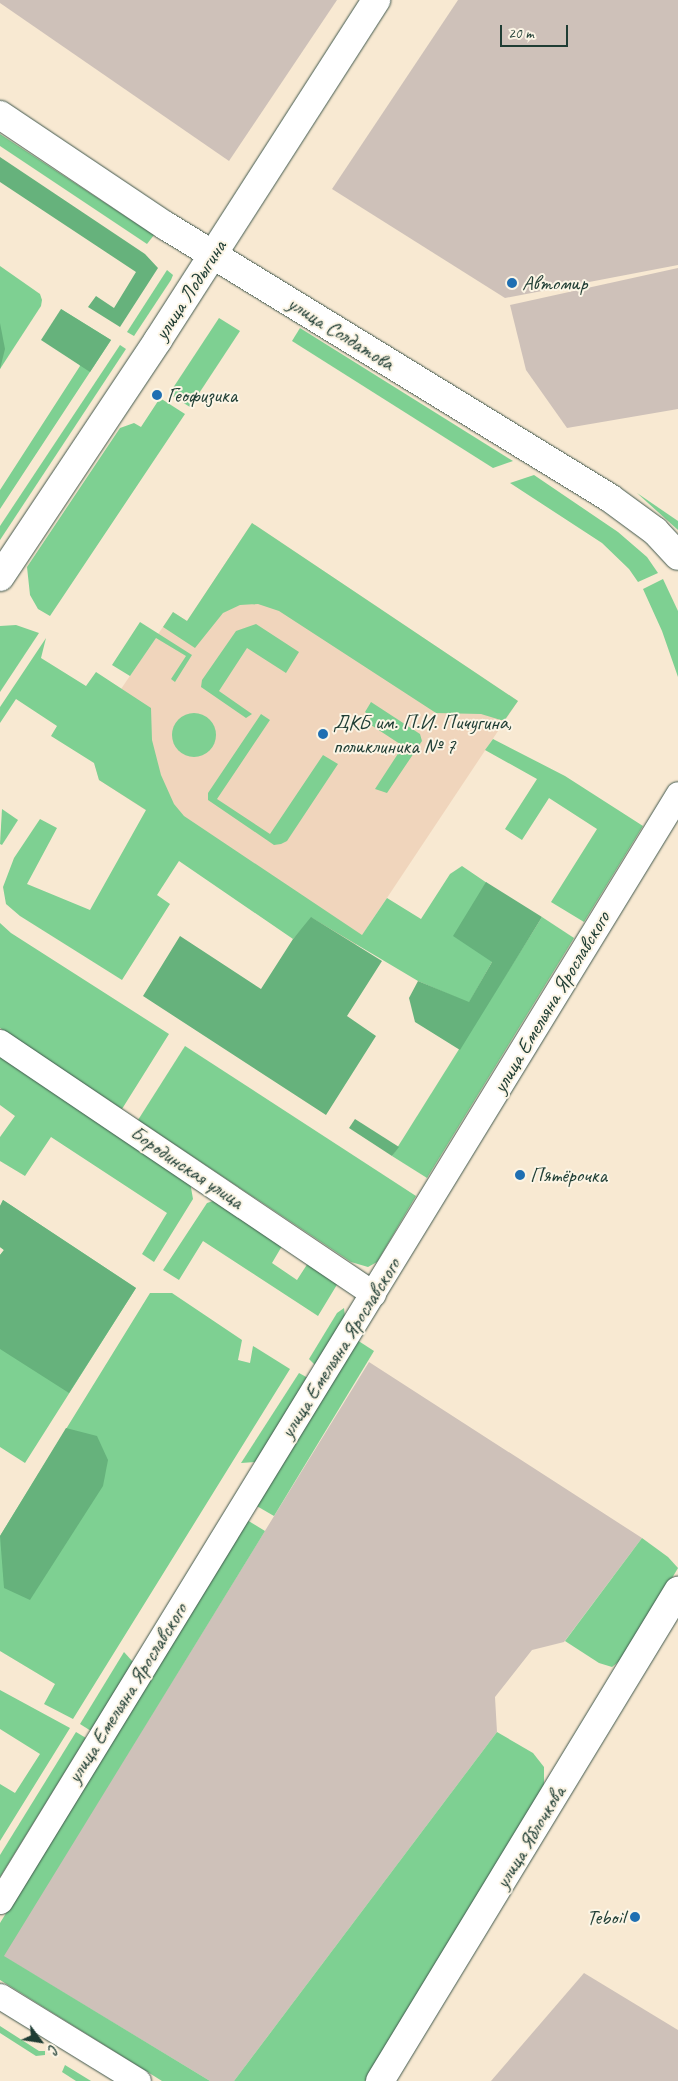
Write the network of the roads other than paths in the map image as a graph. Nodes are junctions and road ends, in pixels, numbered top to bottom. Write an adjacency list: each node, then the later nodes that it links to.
1 (376, 0): 3 (street, улица Лодыгина)
2 (0, 115): 3 (street, улица Солдатова)
3 (214, 253): 4 (street, улица Солдатова); 5 (street, улица Лодыгина)
4 (678, 556)
5 (0, 577)
6 (678, 794): 8 (street, улица Емельяна Ярославского)
7 (0, 1042): 8 (street, Бородинская улица)
8 (373, 1294): 10 (street, улица Емельяна Ярославского)
9 (678, 1591): 13 (street, улица Яблочкова)
10 (0, 1901)
11 (0, 1996): 12 (street)
12 (138, 2081)
13 (380, 2081)

